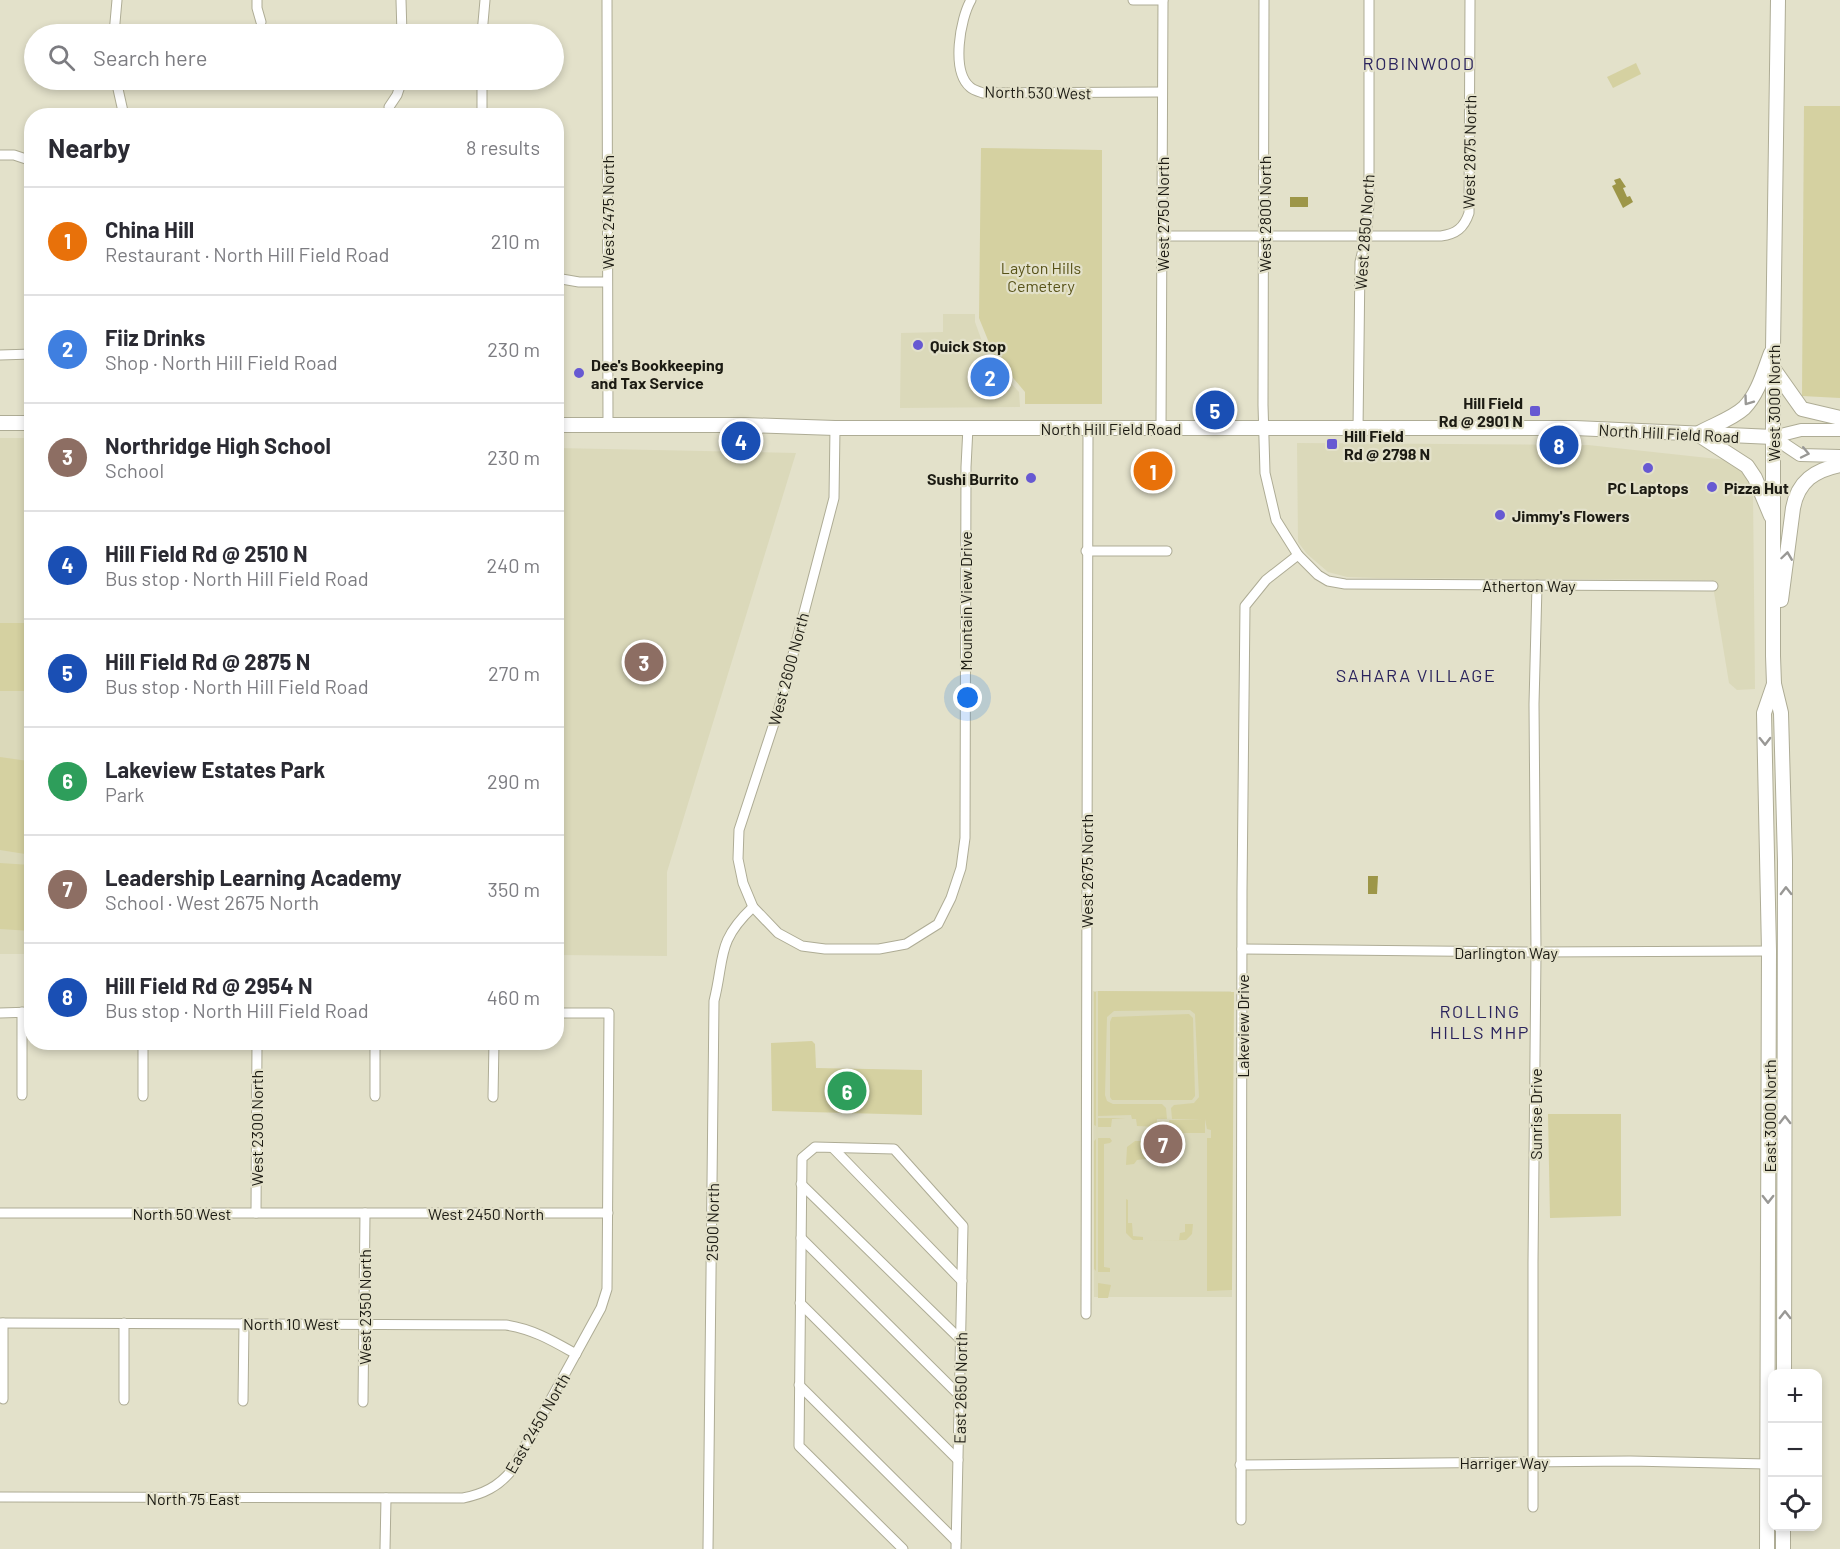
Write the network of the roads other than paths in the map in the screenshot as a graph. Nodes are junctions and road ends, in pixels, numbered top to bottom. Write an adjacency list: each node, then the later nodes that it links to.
1 (117, 0): 14 (street)
2 (257, 0): 13 (street)
3 (400, 0): 15 (street)
4 (485, 0): 16 (street)
5 (607, 0): 30 (street, West 2475 North)
6 (971, 0): 20 (street, North 530 West)
7 (1133, 0): 8 (street)
8 (1163, 0): 20 (street, West 2750 North)
9 (1264, 0): 27 (street, West 2800 North)
10 (1369, 0): 28 (street, West 2850 North)
11 (1470, 0): 28 (street, West 2875 North)
12 (1778, 0): 31 (main road, West 3000 North)
13 (261, 22)
14 (115, 24)
15 (401, 24)
16 (483, 24)
17 (118, 90): 22 (street)
18 (399, 90): 21 (street)
19 (482, 90): 23 (street)
20 (1162, 92): 26 (street, West 2750 North)
21 (389, 107)
22 (122, 108)
23 (482, 108)
24 (0, 155): 25 (street)
25 (24, 158)
26 (1162, 236): 27 (street); 44 (street, West 2750 North)
27 (1264, 236): 28 (street); 41 (street, West 2800 North)
28 (1366, 237): 45 (street, West 2850 North)
29 (564, 279): 30 (street)
30 (607, 282): 38 (street, West 2475 North)
31 (1773, 349): 34 (main road, West 3000 North); 47 (main road, one-way to 47)
32 (24, 354): 33 (street)
33 (0, 355)
34 (1773, 368): 35 (main road); 48 (main road, West 3000 North)
35 (1840, 418)
36 (0, 423): 37 (main road)
37 (24, 423)
38 (608, 424): 39 (main road, North Hill Field Road); 42 (main road, North Hill Field Road)
39 (564, 425)
40 (968, 427): 42 (main road, North Hill Field Road); 43 (main road, North Hill Field Road); 60 (street, Mountain View Drive)
41 (1264, 427): 44 (main road, North Hill Field Road); 45 (main road, North Hill Field Road); 54 (street, West 2800 North)
42 (835, 428): 60 (street, West 2600 North)
43 (1088, 428): 44 (main road, North Hill Field Road); 52 (street, West 2675 North)
44 (1161, 428)
45 (1358, 429): 47 (main road, North Hill Field Road)
46 (1840, 430): 48 (main road)
47 (1697, 434): 48 (main road, North Hill Field Road); 51 (main road)
48 (1773, 437): 49 (main road, one-way to 49); 51 (main road, West 3000 North)
49 (1840, 456)
50 (1840, 465): 58 (main road, one-way to 50)
51 (1774, 522): 58 (main road, West 3000 North)
52 (1086, 551): 53 (street); 87 (street, West 2675 North)
53 (1167, 551)
54 (1298, 555): 55 (street, West 2800 North); 61 (street, Lakeview Drive)
55 (1345, 584): 56 (street, Atherton Way)
56 (1537, 585): 57 (street, Atherton Way); 64 (street, Sunrise Drive)
57 (1713, 586)
58 (1773, 656): 59 (main road, West 3000 North)
59 (1774, 684): 62 (main road, West 3000 North, one-way to 59); 63 (main road, East 3000 North, one-way to 63)
60 (753, 907): 112 (street, 2500 North)
61 (1242, 949): 64 (street, Darlington Way); 104 (street, Lakeview Drive)
62 (1786, 950): 68 (main road, East 3000 North)
63 (1769, 951): 64 (street, Darlington Way); 68 (main road); 103 (main road, East 3000 North, one-way to 103)
64 (1536, 952): 102 (street, Sunrise Drive)
65 (24, 1012): 66 (street)
66 (0, 1013)
67 (564, 1013): 83 (street)
68 (1786, 1044): 94 (main road, East 3000 North, one-way to 68)
69 (25, 1050): 74 (street)
70 (143, 1050): 75 (street)
71 (257, 1050): 81 (street, West 2300 North)
72 (375, 1050): 76 (street)
73 (494, 1050): 77 (street)
74 (22, 1095)
75 (143, 1096)
76 (375, 1096)
77 (494, 1097)
78 (833, 1148): 79 (street); 85 (street); 85 (street, East 2650 North)
79 (801, 1184): 84 (street); 92 (street)
80 (0, 1213): 81 (street, North 50 West)
81 (256, 1213): 82 (street, North 50 West)
82 (365, 1213): 83 (street, West 2450 North); 91 (street, West 2350 North)
83 (608, 1214): 93 (street)
84 (801, 1238): 86 (street); 96 (street)
85 (962, 1281): 92 (street, East 2650 North)
86 (800, 1303): 95 (street); 101 (street)
87 (1086, 1314)
88 (2, 1323): 89 (street, North 10 West); 97 (street)
89 (124, 1323): 90 (street, North 10 West); 98 (street)
90 (244, 1323): 91 (street, North 10 West); 99 (street)
91 (364, 1324): 93 (street, North 10 West); 100 (street, West 2350 North)
92 (960, 1340): 96 (street, East 2650 North)
93 (576, 1354): 106 (street, East 2450 North)
94 (1784, 1369)
95 (799, 1386): 110 (street); 113 (street)
96 (959, 1395): 101 (street, East 2650 North)
97 (3, 1399)
98 (124, 1400)
99 (243, 1401)
100 (363, 1402)
101 (958, 1460): 110 (street, East 2650 North)
102 (1534, 1462): 103 (street, Harriger Way); 104 (street, Harriger Way); 107 (street, Sunrise Drive)
103 (1767, 1464): 114 (main road, East 3000 North)
104 (1240, 1465): 108 (street, Lakeview Drive)
105 (0, 1497): 106 (street, North 75 East)
106 (386, 1498): 111 (street)
107 (1533, 1507)
108 (1241, 1520)
109 (1783, 1531): 115 (main road)
110 (956, 1545)
111 (385, 1549)
112 (708, 1549)
113 (903, 1549)
114 (1767, 1549)
115 (1783, 1549)

